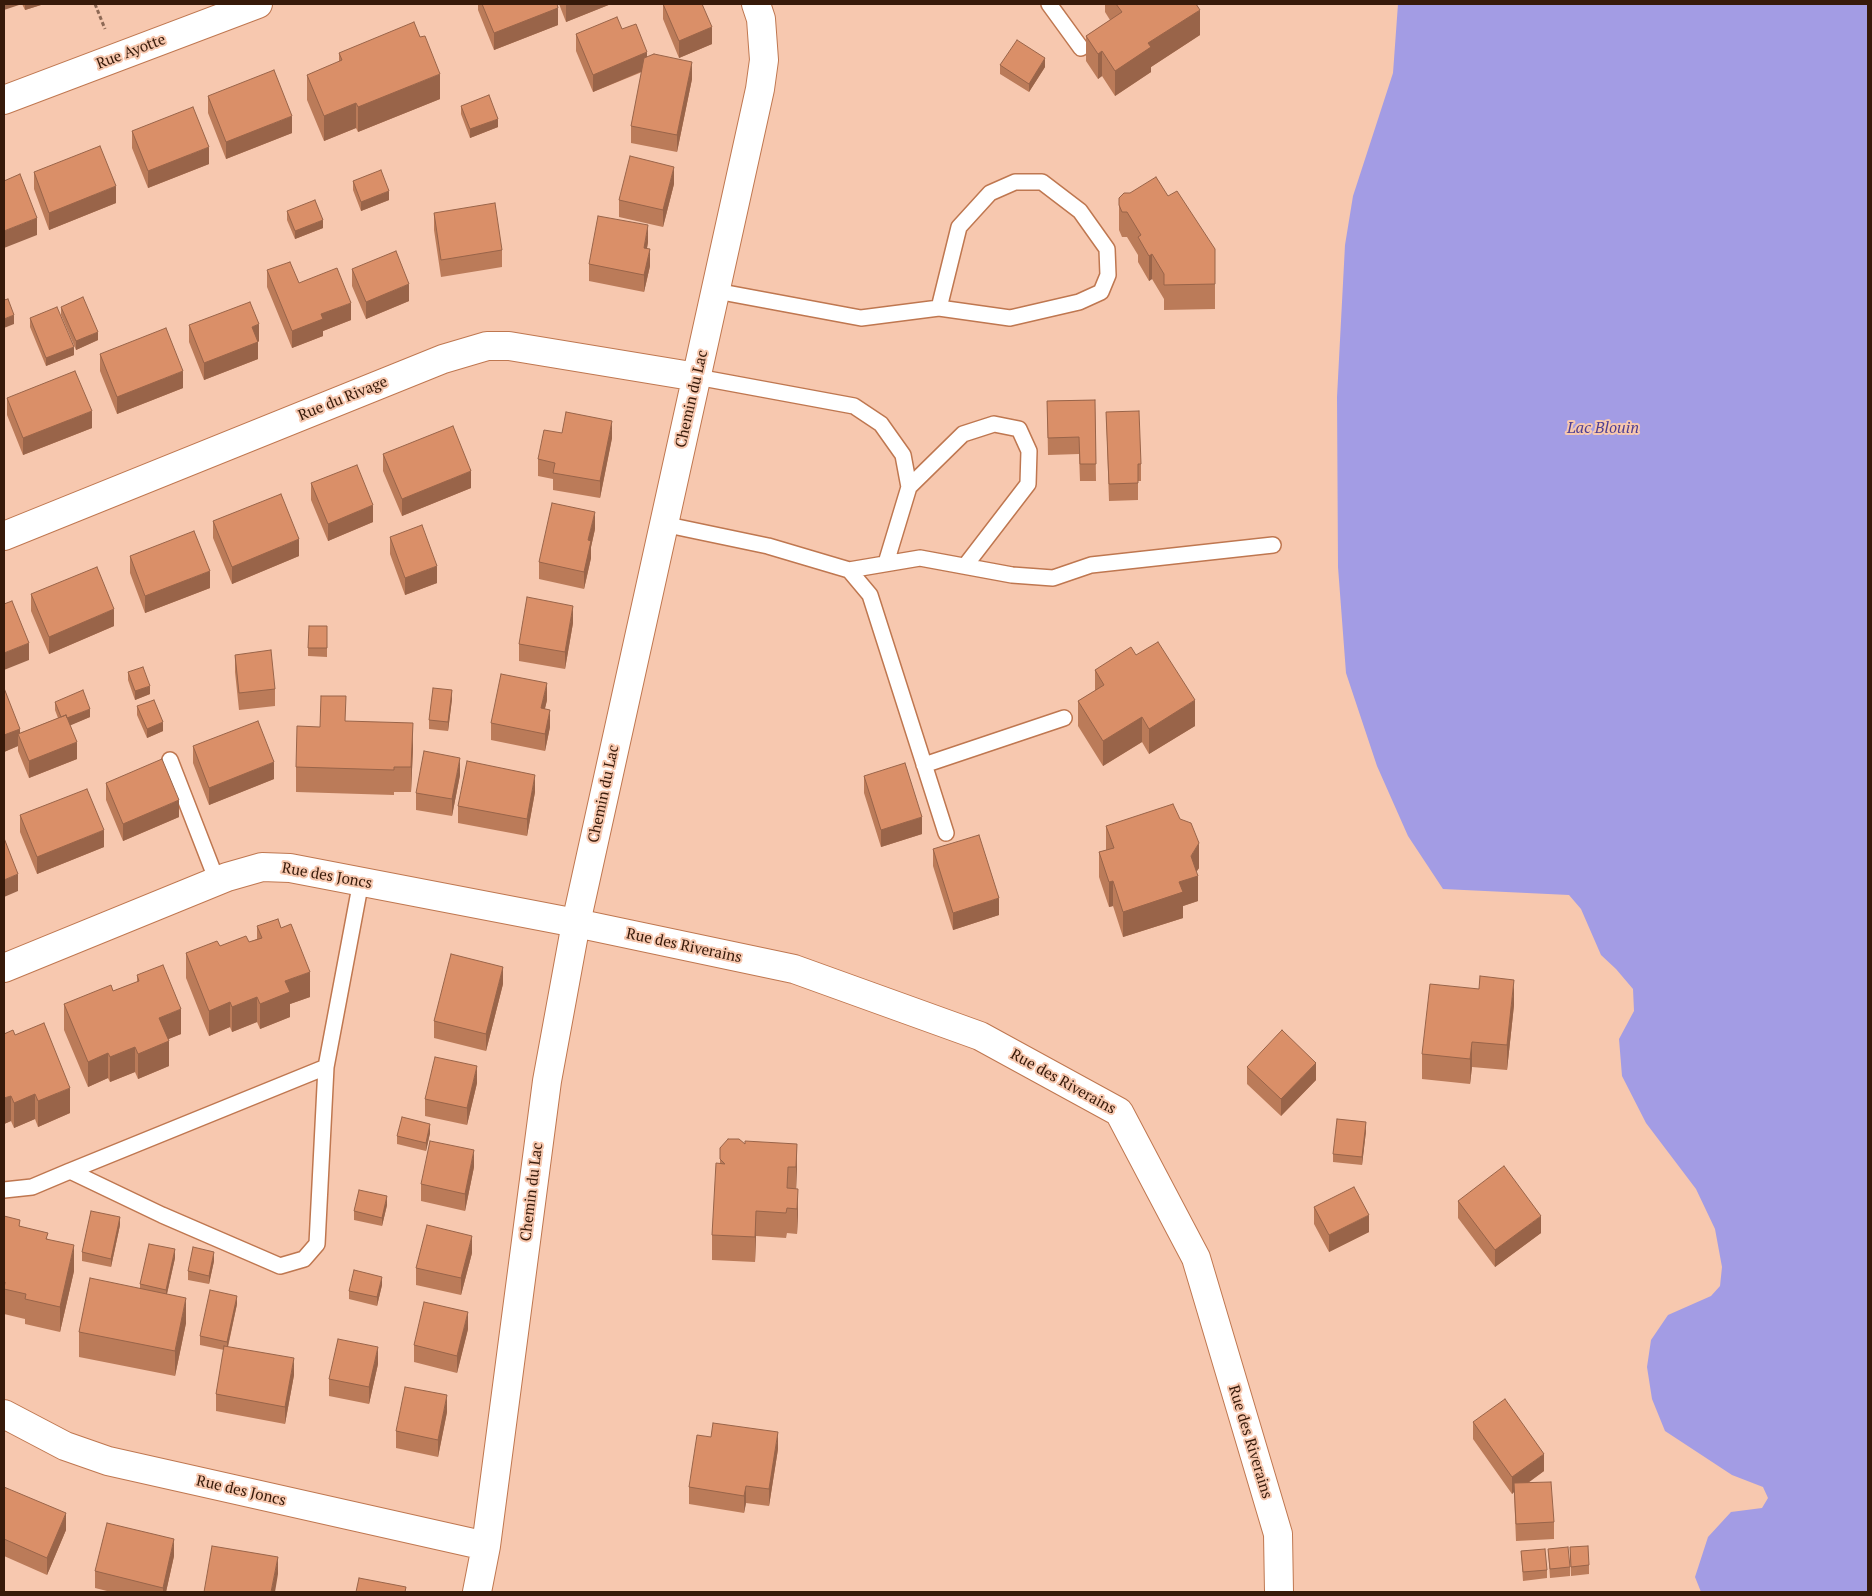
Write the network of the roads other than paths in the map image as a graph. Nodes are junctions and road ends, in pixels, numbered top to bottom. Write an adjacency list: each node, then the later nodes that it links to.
1 (258, 4): 5 (street, Rue Ayotte)
2 (756, 4): 6 (street, Chemin du Lac)
3 (1048, 4): 4 (lane)
4 (1081, 48)
5 (4, 100)
6 (716, 291): 7 (lane); 8 (street, Chemin du Lac)
7 (939, 308): 7 (lane)
8 (697, 377): 9 (lane); 10 (street, Chemin du Lac); 11 (street, Rue du Rivage)
9 (909, 487): 13 (lane); 14 (lane)
10 (663, 524): 15 (lane); 22 (street, Chemin du Lac)
11 (4, 536)
12 (1272, 545): 14 (lane)
13 (886, 562): 14 (lane); 15 (lane)
14 (965, 566)
15 (849, 570): 18 (lane)
16 (1064, 718): 18 (lane)
17 (170, 760): 20 (lane)
18 (924, 765): 19 (lane)
19 (946, 833)
20 (217, 881): 21 (street, Rue des Joncs); 23 (street, Rue des Joncs)
21 (361, 882): 22 (street, Rue des Joncs); 24 (lane)
22 (576, 923): 28 (street, Chemin du Lac); 30 (street, Rue des Riverains)
23 (4, 968)
24 (326, 1067): 25 (lane); 25 (lane)
25 (70, 1171): 26 (lane)
26 (4, 1190)
27 (4, 1414): 28 (street, Rue des Joncs)
28 (486, 1546): 29 (street, Chemin du Lac)
29 (477, 1592)
30 (1279, 1592)

